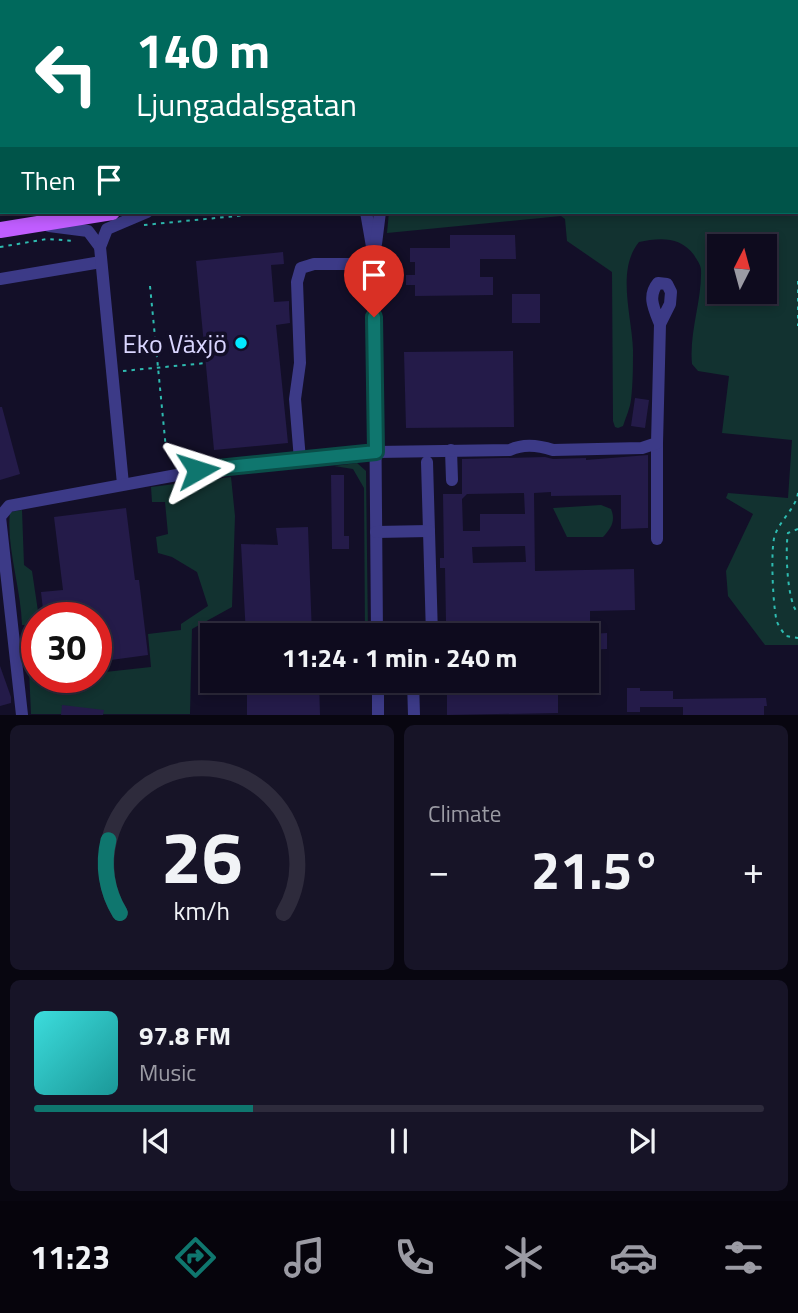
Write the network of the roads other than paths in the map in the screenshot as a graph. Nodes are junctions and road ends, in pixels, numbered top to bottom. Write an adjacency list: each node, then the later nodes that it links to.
1 (100, 214): 5 (main road)
2 (143, 214): 6 (street)
3 (366, 214): 7 (street)
4 (380, 214): 7 (street)
5 (2, 230): 6 (street)
6 (100, 247): 8 (street)
7 (374, 261): 13 (street); 14 (street)
8 (101, 262): 9 (street); 17 (street)
9 (0, 279)
10 (660, 324): 11 (street)
11 (657, 443): 12 (street); 20 (street)
12 (451, 450): 13 (street); 16 (street)
13 (376, 452): 14 (street); 19 (street)
14 (300, 460): 17 (street)
15 (428, 462): 18 (street)
16 (452, 480)
17 (122, 484): 25 (street)
18 (429, 531): 19 (street); 22 (street)
19 (376, 532): 21 (street)
20 (657, 540)
21 (377, 623)
22 (432, 623)
23 (377, 693): 26 (street)
24 (413, 693): 27 (street)
25 (22, 715)
26 (378, 715)
27 (414, 715)

